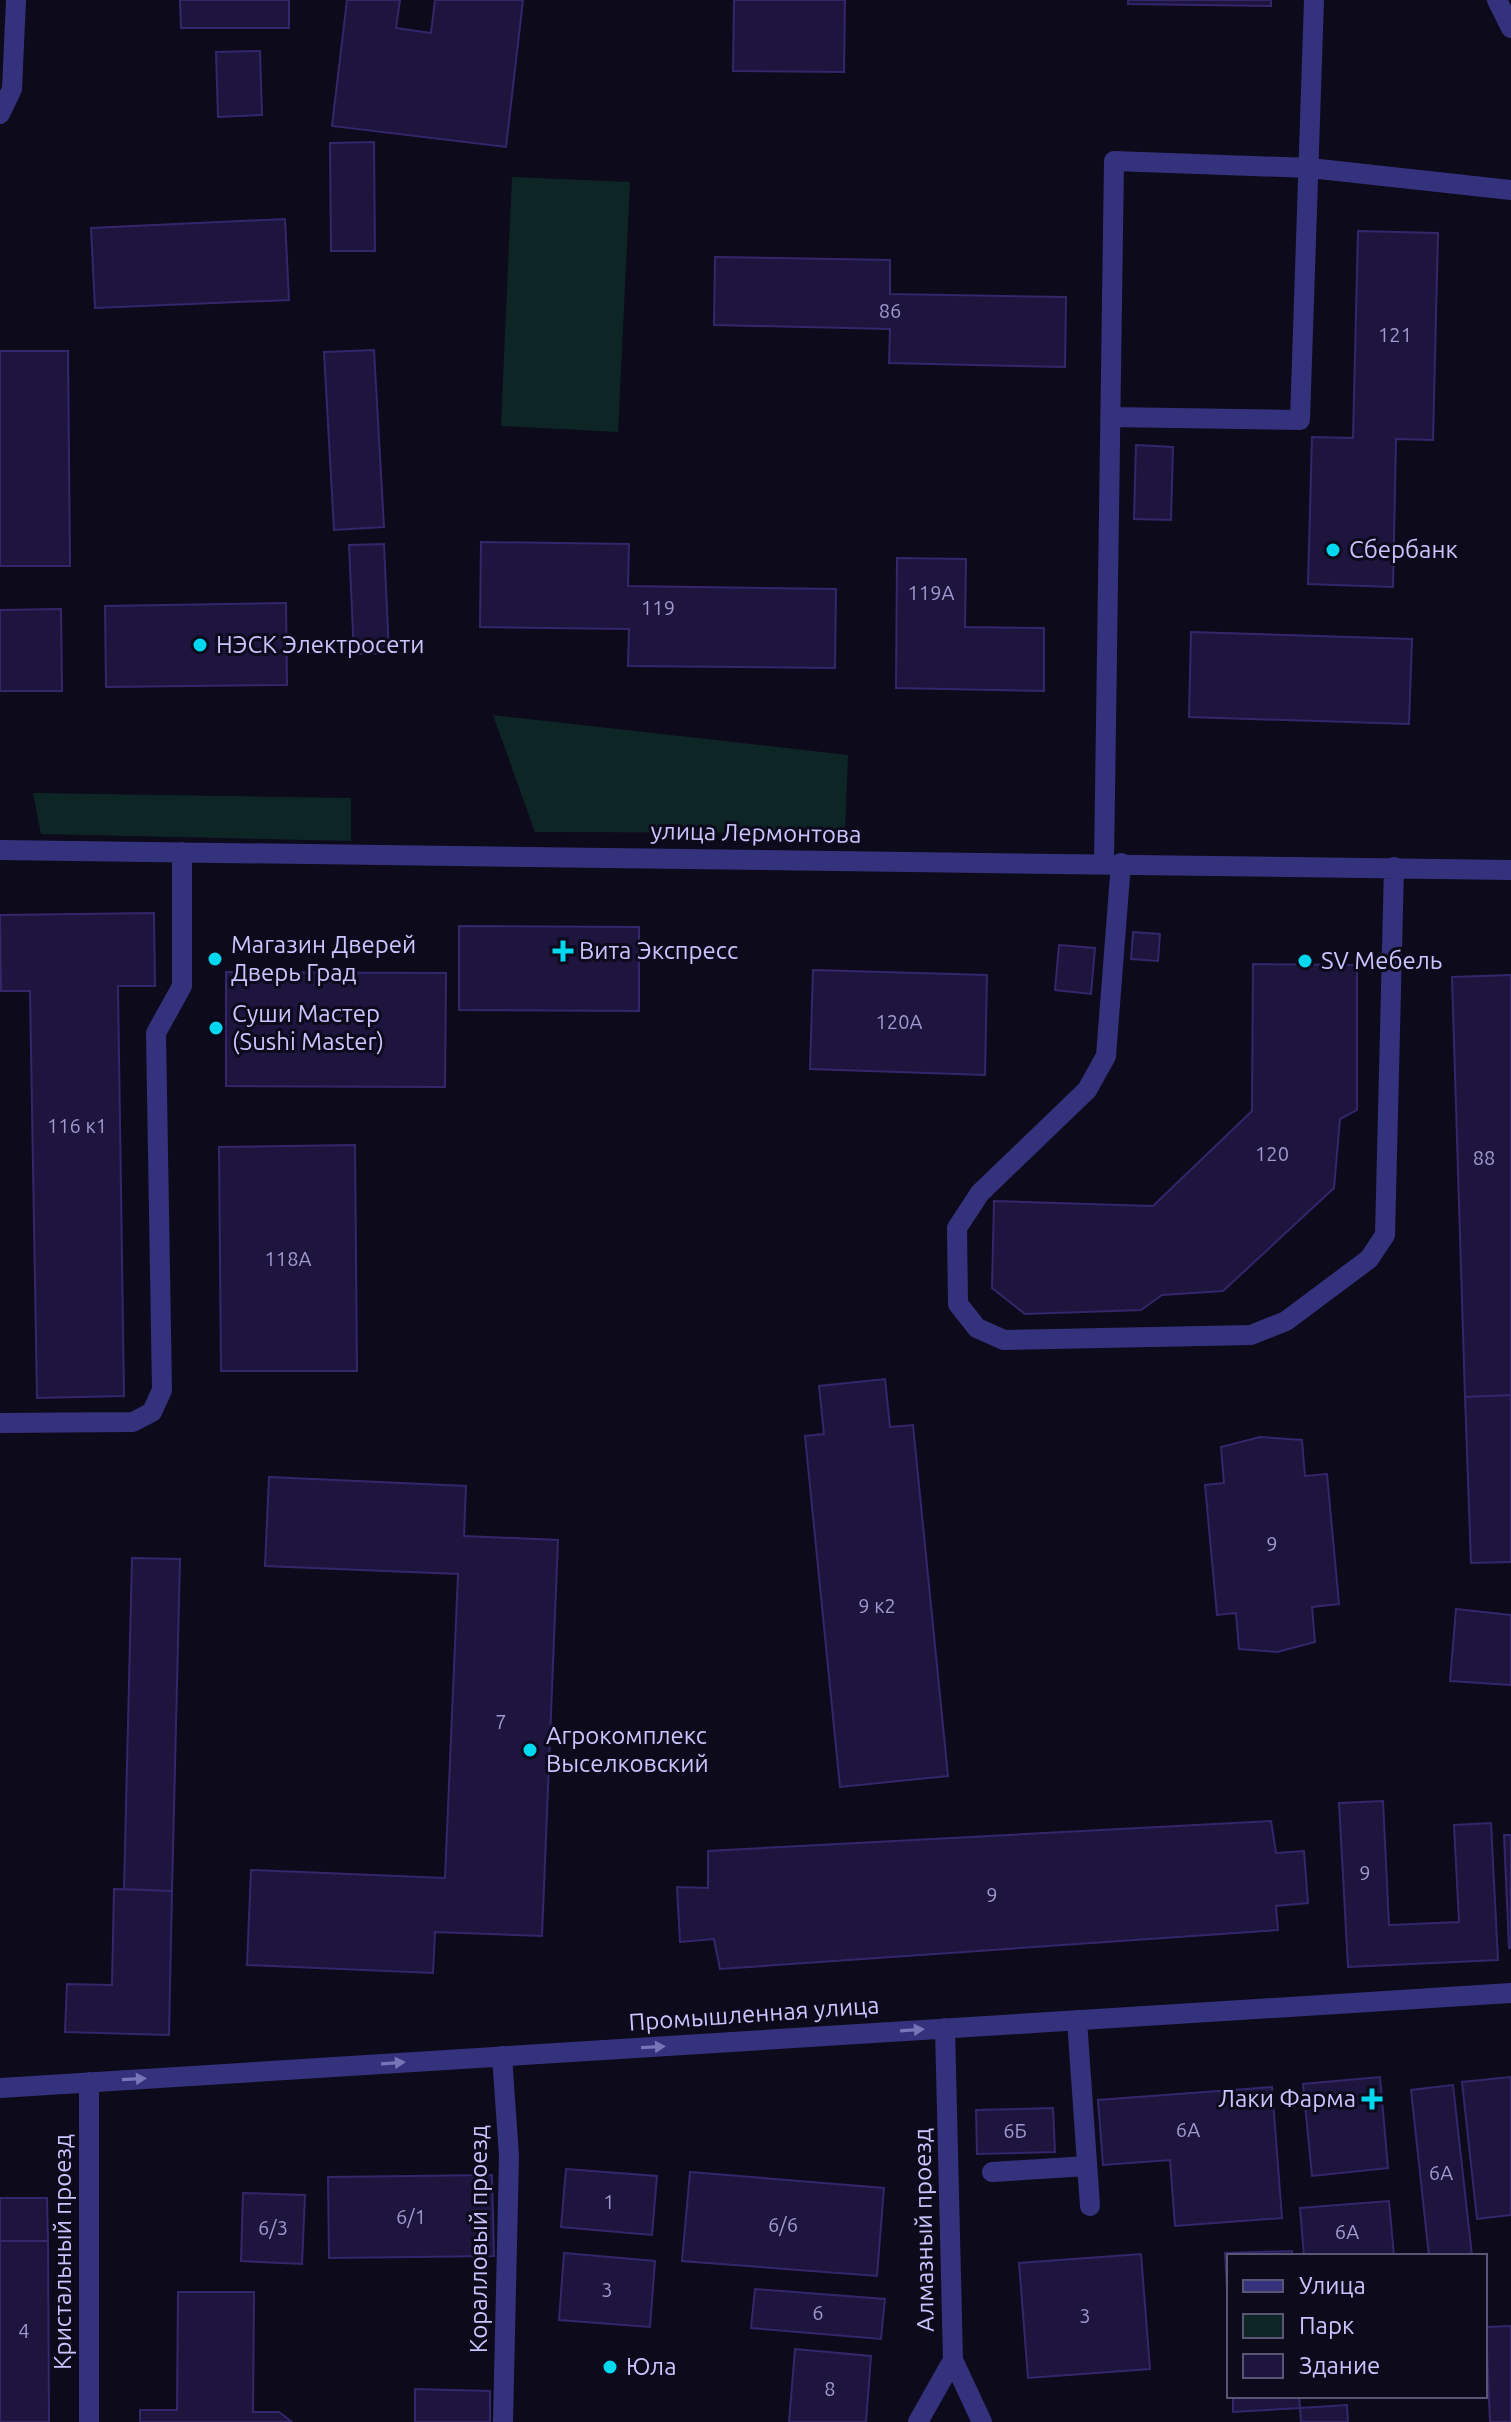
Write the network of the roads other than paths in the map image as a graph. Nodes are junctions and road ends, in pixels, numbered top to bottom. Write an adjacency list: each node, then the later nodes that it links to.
1 (16, 0): 5 (street)
2 (1314, 0): 6 (street)
3 (1497, 0): 4 (street)
4 (1511, 28)
5 (0, 114)
6 (1310, 168): 7 (street); 8 (street); 8 (street)
7 (1511, 190)
8 (1110, 417): 11 (street)
9 (0, 850): 10 (street, улица Лермонтова)
10 (182, 852): 11 (street, улица Лермонтова); 14 (street)
11 (1112, 863): 12 (street, улица Лермонтова); 12 (street)
12 (1394, 867): 13 (street, улица Лермонтова)
13 (1511, 870)
14 (0, 1423)
15 (1511, 1993): 16 (street, Промышленная улица)
16 (1077, 2020): 17 (street, Промышленная улица); 21 (street)
17 (945, 2028): 18 (street, Промышленная улица, one-way to 17); 24 (street, Алмазный проезд)
18 (502, 2056): 19 (street, Промышленная улица, one-way to 18); 26 (street, Коралловый проезд)
19 (89, 2082): 20 (street, Промышленная улица); 25 (street, Кристальный проезд)
20 (0, 2088)
21 (1087, 2166): 22 (street); 23 (street)
22 (992, 2172)
23 (1090, 2206)
24 (953, 2360): 27 (street, Алмазный проезд); 28 (street)
25 (89, 2422)
26 (503, 2422)
27 (918, 2422)
28 (982, 2422)

